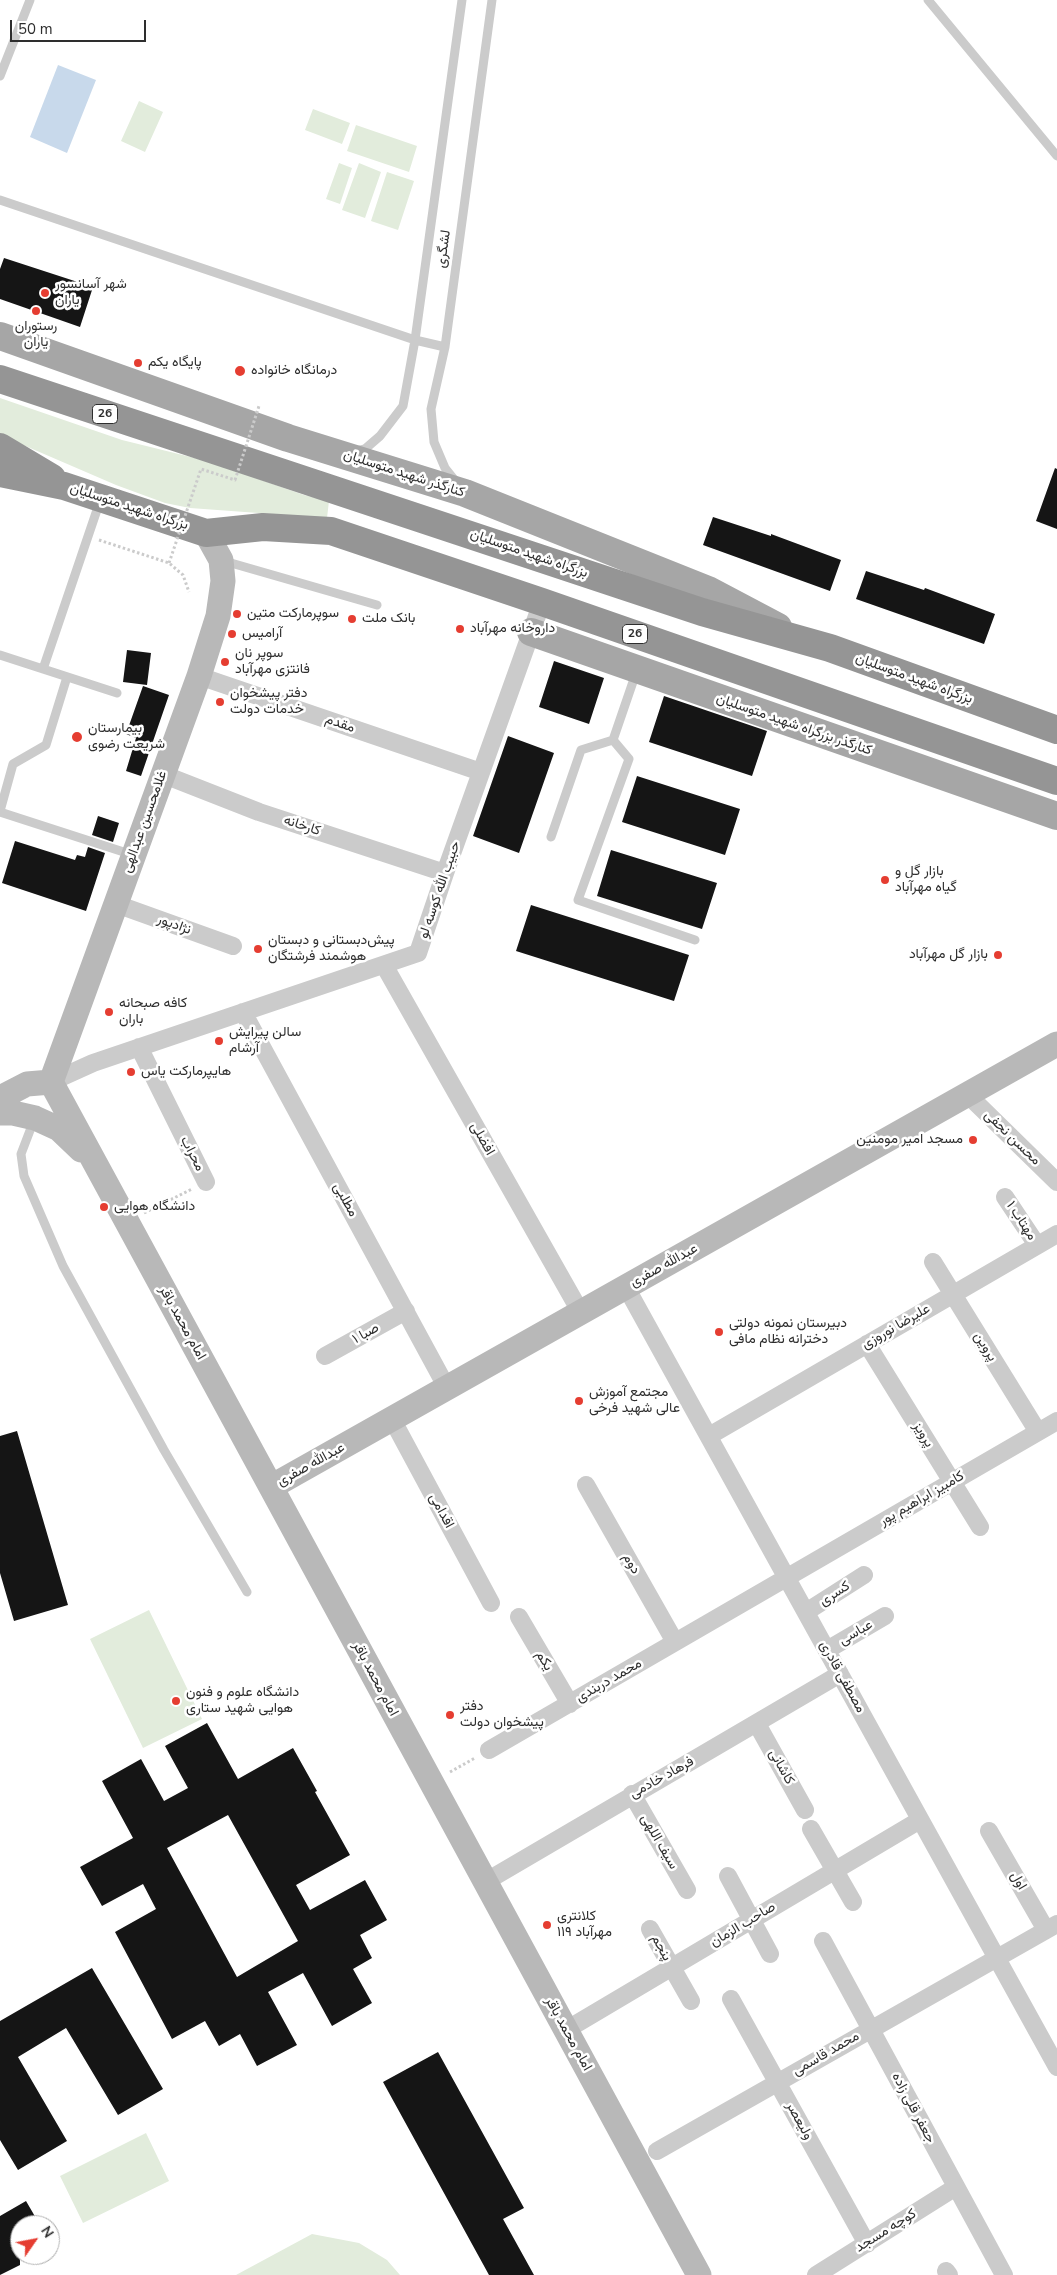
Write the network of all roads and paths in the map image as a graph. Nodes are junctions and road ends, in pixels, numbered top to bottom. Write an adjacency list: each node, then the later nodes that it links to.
1 (30, 0): 5 (lane)
2 (462, 0): 9 (lane, لشگری)
3 (492, 0): 10 (lane, لشگری)
4 (928, 0): 6 (lane)
5 (0, 76)
6 (1057, 156)
7 (0, 200): 9 (lane)
8 (0, 336): 14 (main road, کنارگذر شهید متوسلیان)
9 (416, 340): 10 (lane); 14 (lane, لشگری)
10 (444, 347): 17 (lane, لشگری)
11 (0, 379): 27 (highway, بزرگراه شهید متوسلیان / 26)
12 (260, 406): 22 (path, bridge)
13 (0, 447): 16 (highway)
14 (345, 454): 17 (main road, کنارگذر شهید متوسلیان)
15 (0, 473): 16 (highway, بزرگراه شهید متوسلیان / 26)
16 (64, 486): 18 (highway, بزرگراه شهید متوسلیان / 26)
17 (465, 493): 27 (main road, کنارگذر شهید متوسلیان)
18 (101, 498): 19 (highway, بزرگراه شهید متوسلیان / 26); 20 (lane)
19 (206, 533): 21 (main road, غلامحسین عبدالهی); 24 (highway, بزرگراه شهید متوسلیان / 26)
20 (89, 537): 22 (path); 29 (lane)
21 (221, 560): 25 (lane); 31 (main road, غلامحسین عبدالهی)
22 (169, 564): 23 (path)
23 (189, 592)
24 (542, 602): 26 (street, حبیب الله کوسه لو); 38 (highway, بزرگراه شهید متوسلیان / 26)
25 (377, 605)
26 (531, 632): 30 (main road, کنارگذر بزرگراه شهید متوسلیان); 36 (street, حبیب الله کوسه لو)
27 (797, 637): 34 (highway, بزرگراه شهید متوسلیان / 26)
28 (0, 656): 29 (lane)
29 (43, 669): 32 (lane)
30 (637, 670): 35 (lane); 40 (main road, کنارگذر بزرگراه شهید متوسلیان)
31 (199, 676): 36 (street, مقدم); 37 (main road, غلامحسین عبدالهی)
32 (67, 677): 33 (lane); 39 (lane)
33 (117, 693)
34 (1057, 730)
35 (613, 740): 41 (lane); 45 (lane)
36 (481, 772): 43 (street, حبیب الله کوسه لو)
37 (162, 774): 42 (main road, غلامحسین عبدالهی); 43 (street, کارخانه)
38 (1057, 781)
39 (0, 811): 42 (lane)
40 (1057, 816)
41 (551, 837)
42 (133, 855): 44 (main road, غلامحسین عبدالهی)
43 (445, 873): 47 (street, حبیب الله کوسه لو)
44 (116, 904): 46 (street, نژادپور); 51 (main road, غلامحسین عبدالهی)
45 (695, 940)
46 (233, 946)
47 (384, 965): 48 (street, حبیب الله کوسه لو); 67 (street, افضلی)
48 (242, 1012): 50 (street, حبیب الله کوسه لو); 66 (street, مطلبی)
49 (1057, 1044): 52 (main road, عبدالله صفری)
50 (139, 1048): 51 (street, حبیب الله کوسه لو); 57 (street, محراب)
51 (51, 1082): 53 (main road); 56 (main road, امام محمد باقر)
52 (968, 1095): 58 (street, محسن نجفی); 64 (main road, عبدالله صفری)
53 (0, 1098)
54 (0, 1113): 55 (main road)
55 (35, 1118): 56 (main road); 81 (lane)
56 (94, 1161): 60 (main road, امام محمد باقر)
57 (206, 1182): 60 (path, محراب)
58 (1057, 1182)
59 (1006, 1197): 62 (street, مهتاب ۱)
60 (127, 1223): 77 (main road, امام محمد باقر)
61 (1057, 1234): 62 (street, علیرضا نوروزی)
62 (1037, 1245): 65 (street, علیرضا نوروزی)
63 (933, 1262): 65 (street, پروین)
64 (626, 1287): 67 (main road, عبدالله صفری); 74 (street, مصطفی قادری)
65 (953, 1294): 68 (street, علیرضا نوروزی); 73 (street, پروین)
66 (406, 1311): 69 (street, صبا ۱); 70 (street, مطلبی)
67 (580, 1313): 70 (main road, عبدالله صفری)
68 (867, 1344): 74 (street, علیرضا نوروزی); 75 (street, پرویز)
69 (326, 1356)
70 (447, 1388): 71 (main road, عبدالله صفری)
71 (392, 1419): 77 (main road, عبدالله صفری); 82 (street, اقدامی)
72 (1057, 1421): 73 (street, کامبیز ابراهیم پور)
73 (1038, 1432): 75 (street, کامبیز ابراهیم پور)
74 (709, 1436): 80 (street, مصطفی قادری)
75 (952, 1482): 78 (street, پرویز); 80 (street, کامبیز ابراهیم پور)
76 (586, 1485): 86 (street, دوم)
77 (271, 1487): 92 (main road, امام محمد باقر)
78 (980, 1527)
79 (864, 1575): 83 (street, کسری)
80 (787, 1578): 83 (street, مصطفی قادری); 86 (street, محمد دربندی)
81 (247, 1592)
82 (491, 1603)
83 (806, 1612): 87 (street, مصطفی قادری)
84 (886, 1616): 87 (street, عباسی)
85 (519, 1618): 89 (street, یکم)
86 (675, 1642): 89 (street, محمد دربندی)
87 (827, 1650): 88 (street, مصطفی قادری)
88 (840, 1674): 90 (street, فرهاد خادمی); 95 (street, مصطفی قادری)
89 (570, 1704): 91 (street, محمد دربندی)
90 (757, 1724): 93 (street, فرهاد خادمی); 94 (street, کاشانی)
91 (489, 1750): 92 (path)
92 (431, 1783): 100 (main road, امام محمد باقر)
93 (632, 1794): 100 (street, فرهاد خادمی); 101 (street, سیف اللهی)
94 (805, 1810)
95 (920, 1820): 98 (street, صاحب الزمان); 108 (street, مصطفی قادری)
96 (811, 1829): 98 (street)
97 (989, 1831): 104 (street, اول)
98 (836, 1870): 102 (street); 103 (street, صاحب الزمان)
99 (728, 1876): 103 (street)
100 (485, 1882): 113 (main road, امام محمد باقر)
101 (686, 1890)
102 (853, 1902)
103 (751, 1920): 107 (street); 109 (street, صاحب الزمان)
104 (1052, 1927): 108 (street, محمد قاسمی)
105 (650, 1929): 109 (street, پنجم)
106 (823, 1941): 112 (street, جعفر قلی زاده)
107 (770, 1954)
108 (997, 1958): 112 (street, محمد قاسمی); 114 (street, مصطفی قادری)
109 (671, 1968): 111 (street, پنجم); 113 (street, صاحب الزمان)
110 (731, 1998): 115 (street, ولیعصر)
111 (691, 2001)
112 (870, 2028): 115 (street, محمد قاسمی); 117 (street, جعفر قلی زاده)
113 (566, 2030): 119 (main road, امام محمد باقر)
114 (1057, 2067)
115 (777, 2082): 116 (street, محمد قاسمی); 118 (street, ولیعصر)
116 (657, 2151)
117 (956, 2187): 118 (street, کوچه مسجد); 121 (street, جعفر قلی زاده)
118 (867, 2244): 120 (street, کوچه مسجد)
119 (699, 2275)
120 (816, 2275)
121 (1004, 2275)

